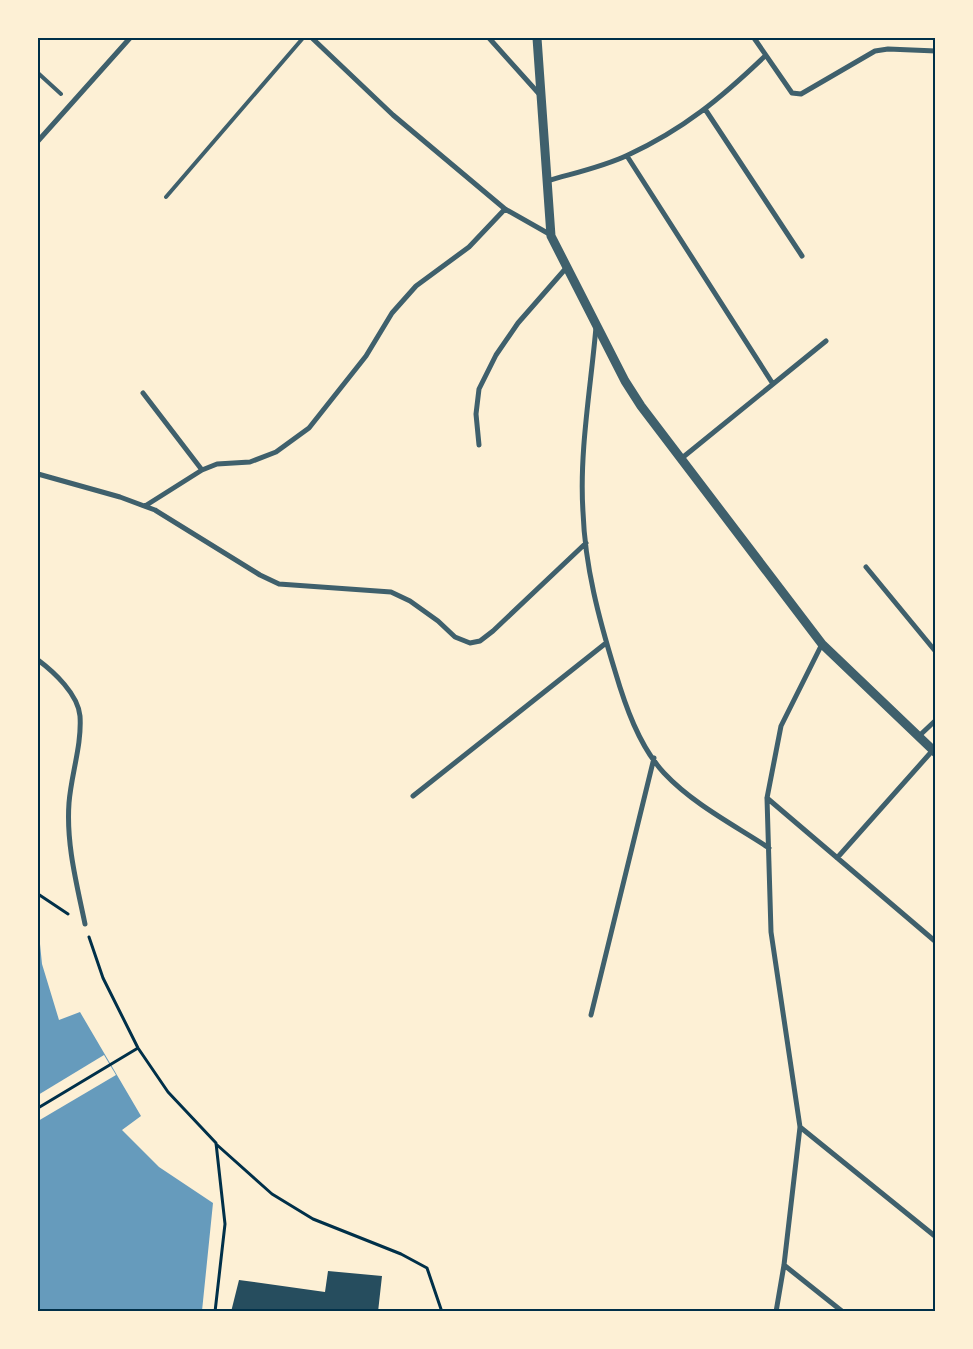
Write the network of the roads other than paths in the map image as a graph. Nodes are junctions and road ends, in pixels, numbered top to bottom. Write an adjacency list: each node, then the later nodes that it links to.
1 (130, 38): 13 (street)
2 (302, 38): 16 (lane)
3 (312, 38): 17 (street)
4 (489, 38): 11 (street)
5 (537, 38): 11 (street)
6 (754, 38): 8 (street)
7 (936, 51): 8 (street)
8 (764, 56): 12 (street)
9 (38, 73): 10 (lane)
10 (61, 94)
11 (541, 96): 15 (street)
12 (705, 109): 14 (street); 19 (street)
13 (38, 141)
14 (627, 156): 15 (street); 23 (street)
15 (547, 181): 18 (street)
16 (166, 198)
17 (505, 209): 18 (street); 27 (street)
18 (551, 236): 20 (street)
19 (802, 256)
20 (567, 267): 21 (street); 25 (street)
21 (596, 324): 26 (street); 30 (street)
22 (826, 341): 23 (street)
23 (773, 384): 26 (street)
24 (143, 393): 27 (street)
25 (479, 445)
26 (682, 458): 33 (street)
27 (202, 470): 29 (street)
28 (38, 474): 29 (street)
29 (145, 506): 30 (street)
30 (586, 543): 32 (street)
31 (866, 566): 34 (street)
32 (606, 643): 39 (street); 40 (street)
33 (822, 644): 37 (street); 41 (street)
34 (936, 652)
35 (38, 660): 44 (street)
36 (936, 720): 37 (street)
37 (919, 736): 38 (street)
38 (934, 752): 43 (street)
39 (654, 758): 42 (street); 46 (street)
40 (413, 796)
41 (767, 798): 42 (street); 43 (street)
42 (769, 848): 47 (street)
43 (837, 858): 45 (street)
44 (85, 924)
45 (936, 942)
46 (591, 1015)
47 (800, 1127): 48 (street); 49 (street)
48 (936, 1237)
49 (784, 1265): 50 (street); 51 (street)
50 (776, 1312)
51 (843, 1312)

